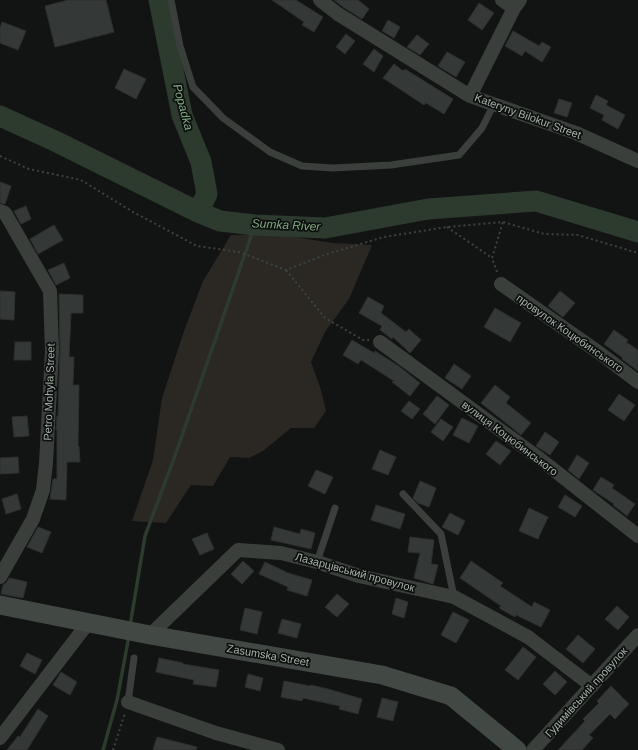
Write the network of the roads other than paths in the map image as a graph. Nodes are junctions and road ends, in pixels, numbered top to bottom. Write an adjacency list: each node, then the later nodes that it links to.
1 (171, 0): 6 (lane)
2 (320, 0): 5 (street, Kateryny Bilokur Street)
3 (502, 0): 4 (street)
4 (517, 4): 5 (street)
5 (470, 96): 6 (street, Kateryny Bilokur Street)
6 (494, 104): 7 (street, Kateryny Bilokur Street)
7 (638, 161)
8 (0, 211): 16 (street, Petro Mohyla Street)
9 (501, 284): 11 (street, провулок Коцюбинського)
10 (380, 342): 14 (street, вулиця Коцюбинського)
11 (638, 382)
12 (403, 494): 17 (lane)
13 (335, 508): 15 (lane)
14 (638, 536)
15 (317, 562): 17 (street, Лазарцівський провулок); 20 (street, Лазарцівський провулок)
16 (0, 577)
17 (454, 597): 23 (street, Лазарцівський провулок)
18 (0, 605): 19 (street, Zasumska Street)
19 (88, 623): 20 (street, Zasumska Street); 25 (street)
20 (144, 634): 27 (street, Zasumska Street)
21 (638, 635): 23 (street, Гудимівський провулок)
22 (134, 658): 24 (lane)
23 (592, 686): 28 (street, Гудимівський провулок)
24 (128, 702): 26 (street)
25 (0, 738)
26 (278, 750)
27 (516, 750)
28 (533, 750)

